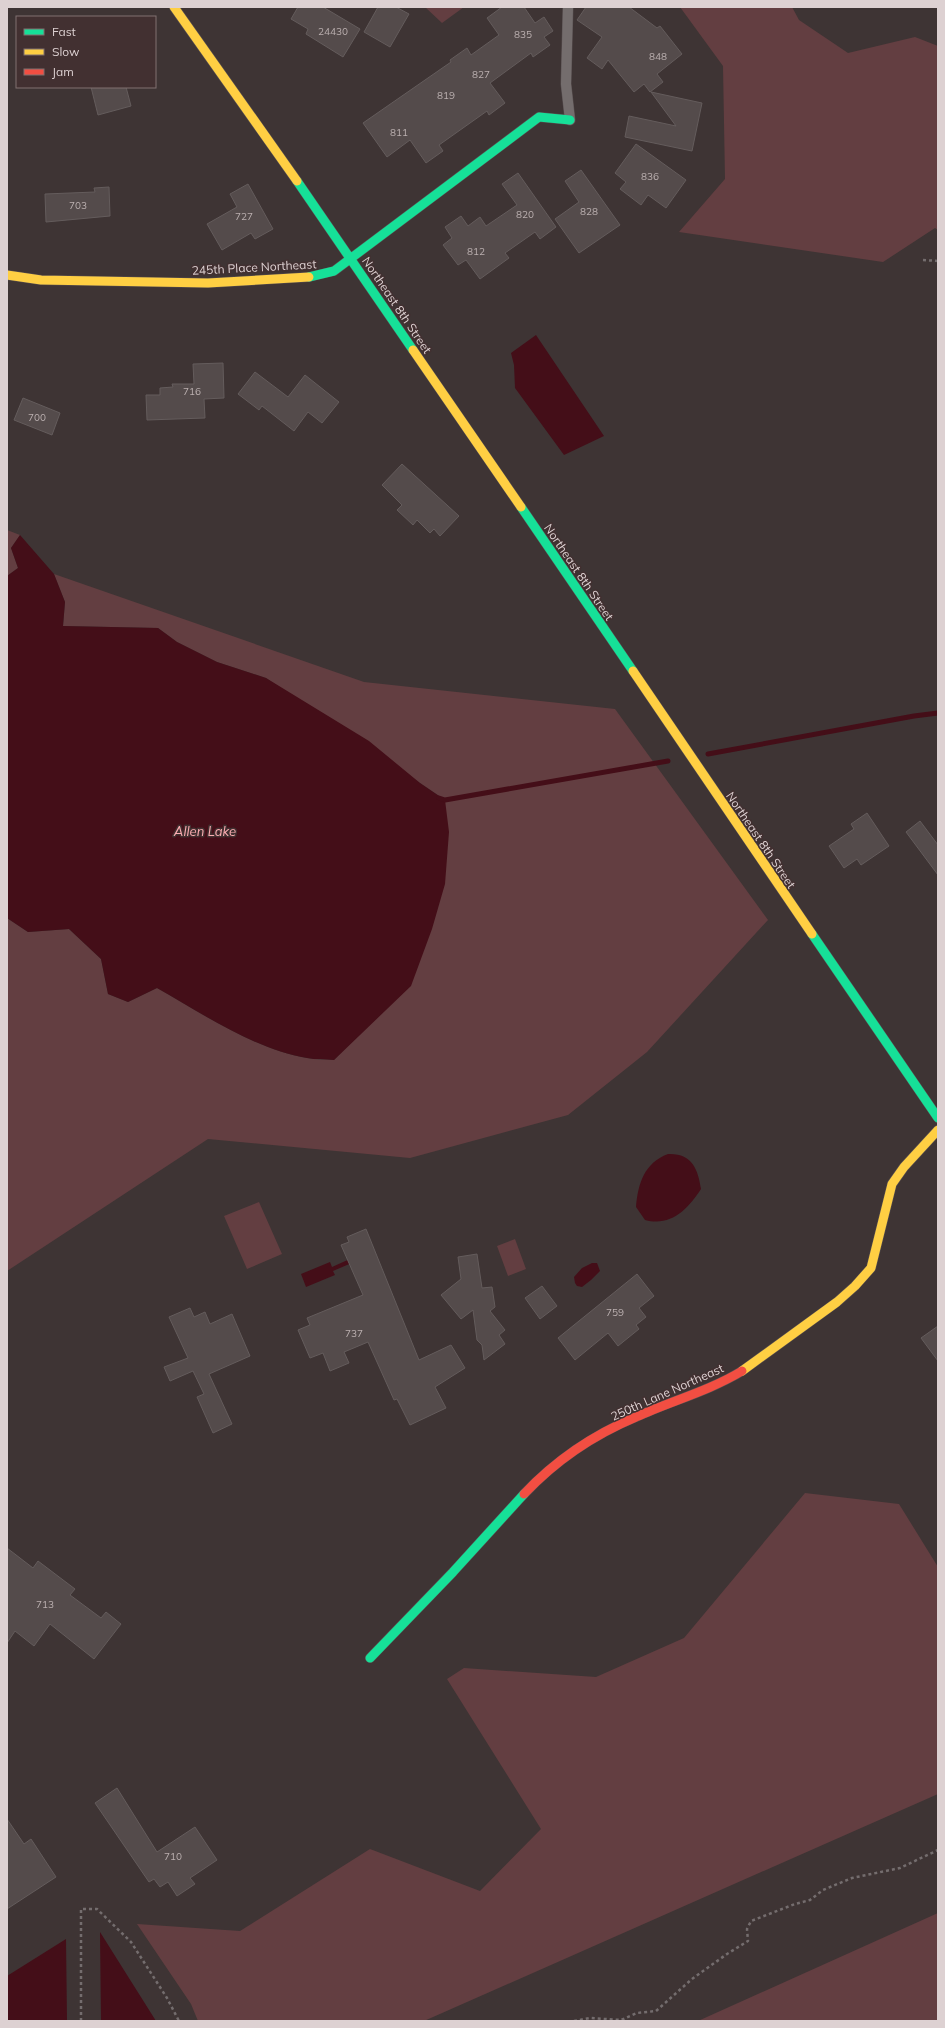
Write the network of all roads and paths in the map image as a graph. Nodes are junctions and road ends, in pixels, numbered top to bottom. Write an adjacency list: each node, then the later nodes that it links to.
1 (174, 7): 4 (street, Northeast 8th Street)
2 (568, 7): 5 (lane)
3 (170, 18): 4 (street, Northeast 8th Street)
4 (198, 41): 6 (street, Northeast 8th Street)
5 (570, 120): 6 (street, 245th Place Northeast)
6 (351, 258): 9 (street, 245th Place Northeast); 10 (street, Northeast 8th Street)
7 (923, 260): 8 (path)
8 (938, 261)
9 (7, 275)
10 (938, 1118)
11 (938, 1130): 12 (street, 250th Lane Northeast)
12 (370, 1658)
13 (938, 1850): 16 (path)
14 (81, 2021): 15 (path)
15 (179, 2021)
16 (574, 2021)

